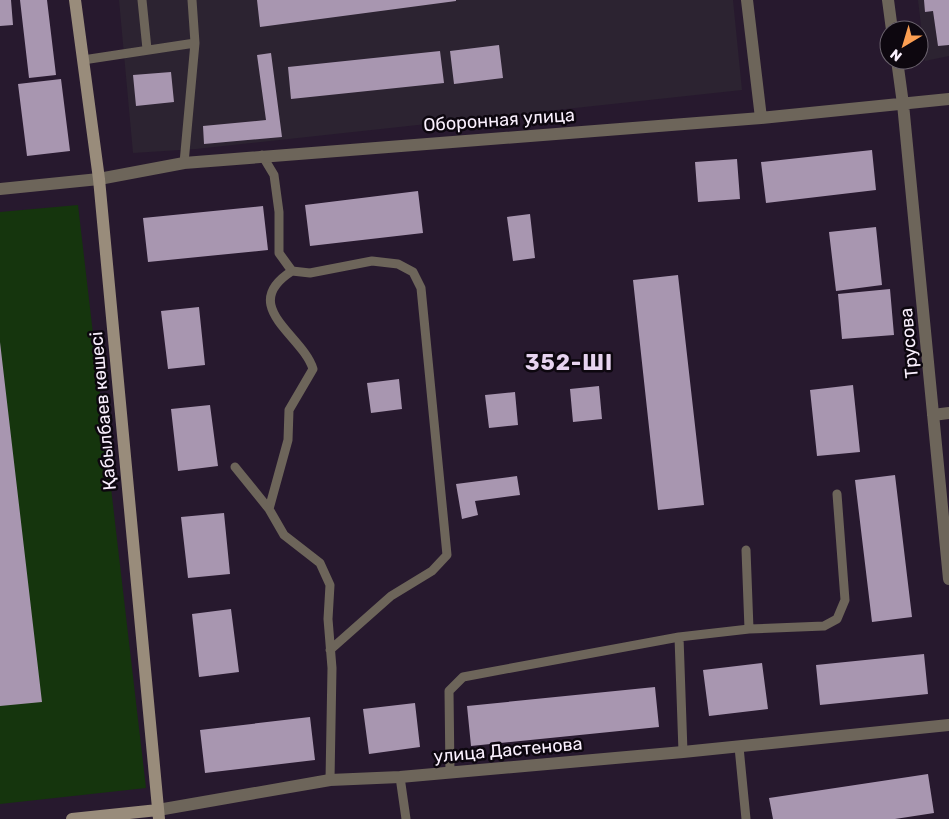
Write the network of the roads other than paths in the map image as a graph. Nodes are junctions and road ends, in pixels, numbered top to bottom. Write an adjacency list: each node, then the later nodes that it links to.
1 (75, 0): 9 (main road, Қабылбаев көшесі)
2 (142, 0): 8 (lane)
3 (192, 0): 7 (lane)
4 (747, 0): 13 (street)
5 (888, 0): 6 (street)
6 (891, 20)
7 (195, 43): 8 (lane); 15 (lane)
8 (147, 49): 9 (lane)
9 (83, 60): 16 (main road, Қабылбаев көшесі)
10 (898, 70): 12 (street, Трусова)
11 (949, 100): 12 (street, Оборонная улица)
12 (903, 104): 13 (street, Оборонная улица); 20 (street, Трусова)
13 (761, 118): 14 (street, Оборонная улица)
14 (262, 156): 15 (street, Оборонная улица); 18 (lane)
15 (184, 163): 16 (street, Оборонная улица)
16 (98, 179): 17 (street, Оборонная улица); 35 (main road, Қабылбаев көшесі)
17 (0, 189)
18 (292, 271): 23 (lane); 28 (lane)
19 (949, 413): 20 (street)
20 (933, 415): 25 (street, Трусова)
21 (235, 467): 23 (lane)
22 (837, 494): 26 (lane)
23 (268, 508): 28 (lane)
24 (746, 550): 26 (lane)
25 (949, 578)
26 (749, 629): 27 (lane)
27 (680, 638): 31 (lane); 32 (lane)
28 (330, 650): 34 (lane)
29 (949, 726): 30 (street, улица Дастенова)
30 (739, 748): 31 (street, улица Дастенова); 38 (lane)
31 (683, 752): 32 (street, улица Дастенова)
32 (450, 773): 33 (street, улица Дастенова)
33 (400, 777): 34 (street, улица Дастенова); 37 (lane)
34 (330, 780): 35 (street, улица Дастенова)
35 (158, 814): 36 (main road, улица Дастенова)
36 (72, 819)
37 (406, 819)
38 (746, 819)

